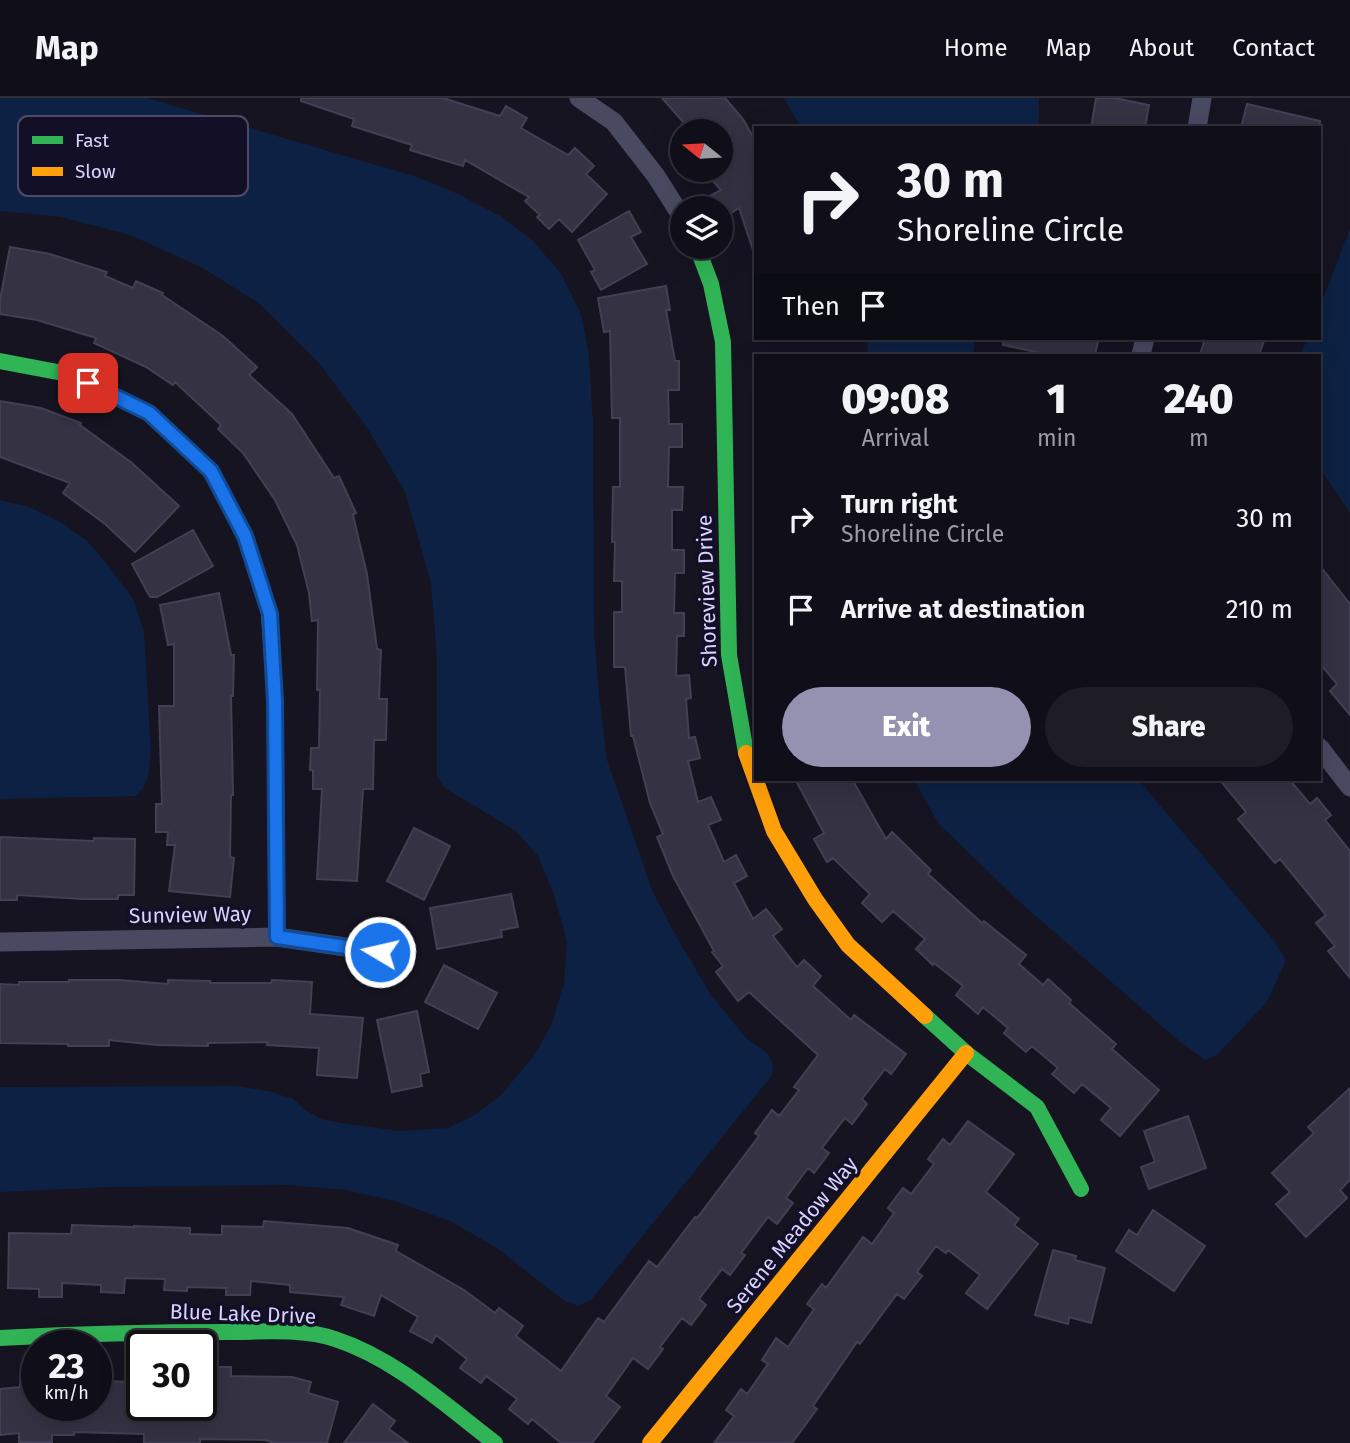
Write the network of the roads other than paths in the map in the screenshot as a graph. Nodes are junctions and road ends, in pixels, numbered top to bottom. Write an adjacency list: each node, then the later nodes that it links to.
1 (579, 98): 4 (street)
2 (1202, 98): 3 (street)
3 (1198, 126)
4 (670, 198)
5 (702, 259): 8 (street, Shoreview Drive)
6 (0, 361): 11 (street)
7 (1321, 749): 10 (street)
8 (754, 775)
9 (756, 781): 14 (street, Shoreview Drive)
10 (1350, 787)
11 (277, 937): 12 (street, Sunview Way); 13 (street, Sunview Way)
12 (0, 942)
13 (380, 952)
14 (966, 1053): 15 (street, Shoreview Drive); 18 (street, Serene Meadow Way)
15 (1080, 1189)
16 (0, 1338): 17 (street, Blue Lake Drive)
17 (495, 1443)
18 (650, 1443)

